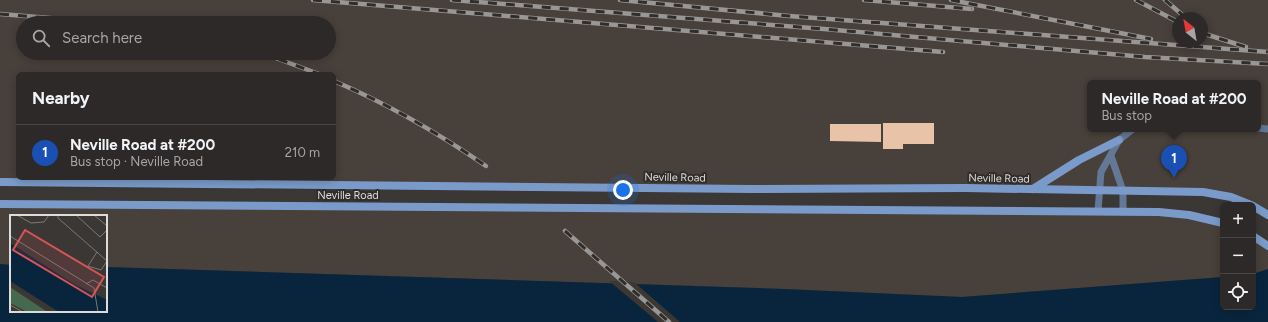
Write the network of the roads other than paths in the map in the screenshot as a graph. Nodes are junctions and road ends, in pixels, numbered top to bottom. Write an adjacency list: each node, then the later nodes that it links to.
1 (1129, 132): 2 (lane)
2 (1119, 140): 3 (lane); 5 (main road)
3 (1111, 156): 6 (lane); 7 (lane)
4 (0, 182): 5 (main road, Neville Road)
5 (1033, 190): 6 (main road, Neville Road)
6 (1099, 191): 7 (main road, Neville Road); 11 (lane)
7 (1123, 191): 8 (main road, Neville Road); 12 (lane)
8 (1244, 202)
9 (0, 204): 11 (main road, Neville Road)
10 (1256, 207): 13 (main road, Neville Road)
11 (1098, 212): 12 (main road, Neville Road)
12 (1123, 212): 14 (main road, Neville Road)
13 (1268, 214)
14 (1220, 222)
15 (1256, 238): 16 (main road)
16 (1268, 246)

